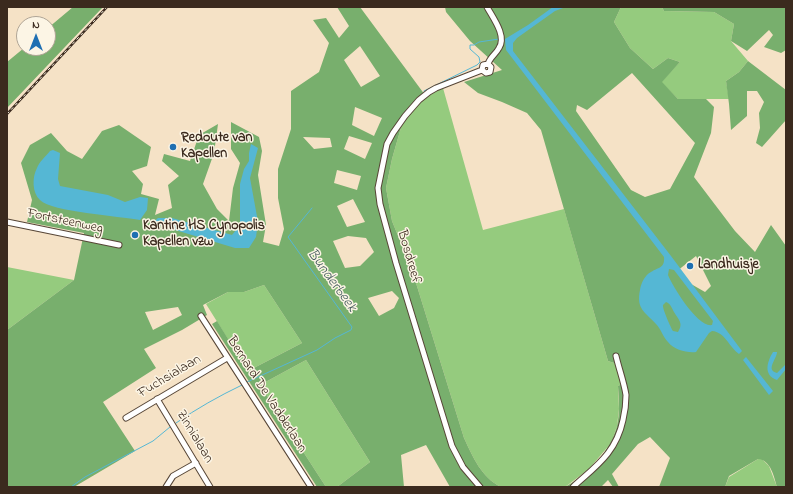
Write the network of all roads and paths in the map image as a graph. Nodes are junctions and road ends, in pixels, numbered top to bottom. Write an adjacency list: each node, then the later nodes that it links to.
1 (487, 7): 13 (street, Bosdreef)
2 (7, 222): 3 (street, Fortsteenweg)
3 (119, 245)
4 (201, 316): 6 (street, Bernard De Vadderlaan)
5 (616, 356): 14 (street)
6 (227, 358): 7 (street, Fuchsialaan); 12 (street, Bernard De Vadderlaan)
7 (157, 399): 8 (street, Fuchsialaan); 9 (street, Zinnialaan)
8 (126, 418)
9 (196, 463): 10 (street); 11 (street, Zinnialaan)
10 (166, 487)
11 (210, 487)
12 (311, 487)
13 (480, 487)
14 (573, 487)

